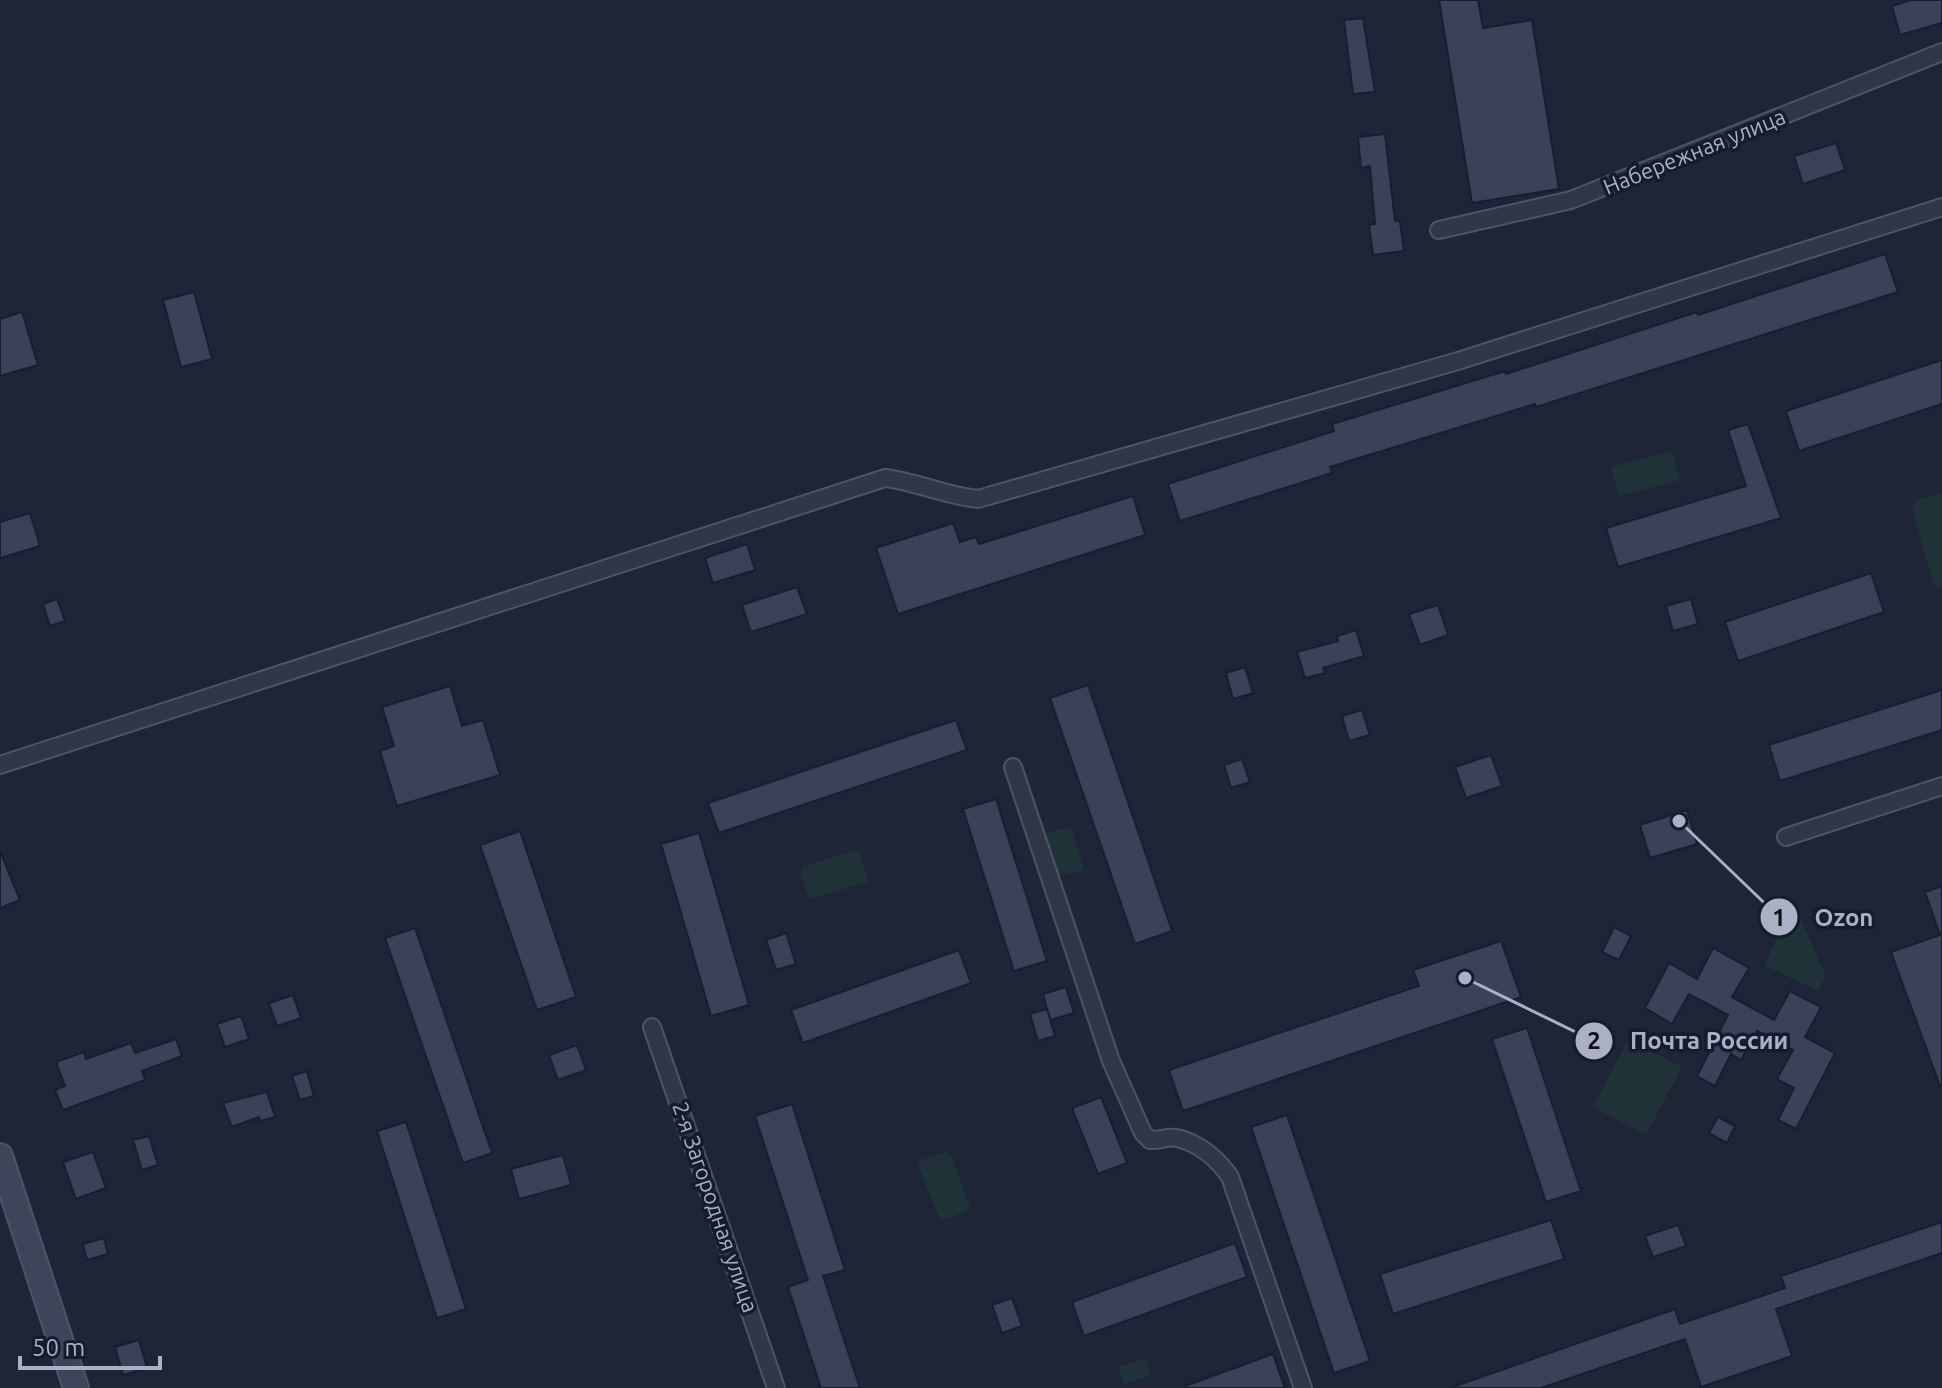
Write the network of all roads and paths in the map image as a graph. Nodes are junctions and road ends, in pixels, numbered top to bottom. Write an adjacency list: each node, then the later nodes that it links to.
1 (1942, 52): 3 (street, Набережная улица)
2 (1942, 207): 4 (street)
3 (1439, 230)
4 (0, 765)
5 (1013, 767): 12 (street)
6 (1942, 786): 7 (street)
7 (1786, 837)
8 (652, 1027): 11 (street, 2-я Загородная улица)
9 (0, 1156): 10 (main road)
10 (76, 1388)
11 (776, 1388)
12 (1303, 1388)

